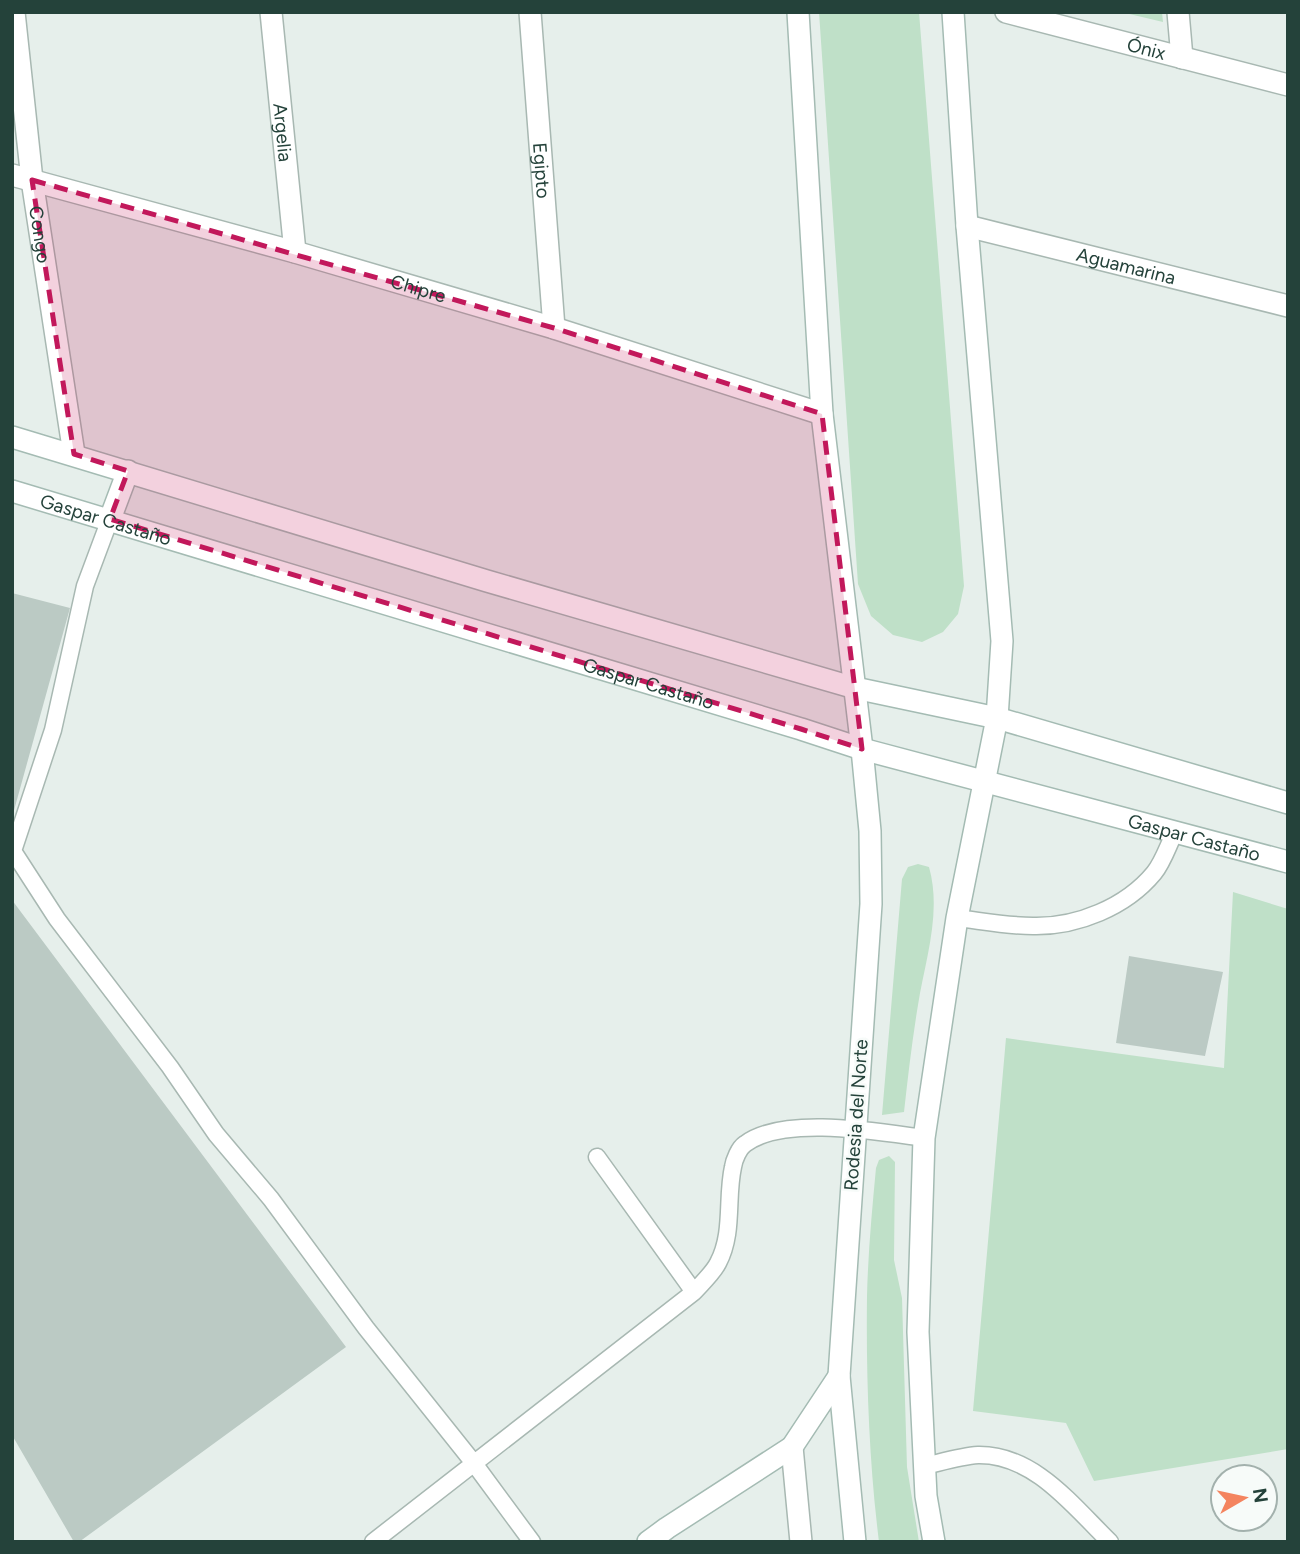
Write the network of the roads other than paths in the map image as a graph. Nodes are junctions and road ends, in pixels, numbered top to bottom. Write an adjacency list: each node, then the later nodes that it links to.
1 (15, 12): 10 (street, Congo)
2 (271, 12): 12 (street, Argelia)
3 (530, 12): 14 (street, Egipto)
4 (798, 12): 15 (street, Rodesia del Norte)
5 (953, 12): 11 (street)
6 (1006, 12): 8 (street, Ónix)
7 (1178, 12): 8 (street)
8 (1182, 58): 9 (street, Ónix)
9 (1288, 85)
10 (22, 177): 12 (street, Chipre); 17 (street, Congo)
11 (967, 226): 13 (street, Aguamarina); 22 (street)
12 (295, 252): 14 (street, Chipre)
13 (1288, 306)
14 (554, 328): 15 (street, Chipre)
15 (822, 414): 21 (street, Rodesia del Norte)
16 (12, 437): 17 (street)
17 (74, 454): 18 (street)
18 (128, 471): 20 (street); 21 (street)
19 (12, 491): 20 (street, Gaspar Castaño)
20 (110, 519): 23 (street, Gaspar Castaño); 35 (lane)
21 (855, 688): 22 (street); 23 (street, Rodesia del Norte)
22 (997, 718): 24 (street); 25 (street)
23 (862, 749): 24 (street, Gaspar Castaño); 29 (street, Rodesia del Norte)
24 (984, 782): 26 (street, Gaspar Castaño); 28 (street)
25 (1288, 803)
26 (1174, 834): 27 (street, Gaspar Castaño); 28 (lane)
27 (1288, 862)
28 (957, 918): 30 (street)
29 (855, 1129): 30 (lane); 32 (lane); 33 (street, Rodesia del Norte)
30 (924, 1138): 36 (street)
31 (597, 1157): 32 (lane)
32 (694, 1292): 35 (lane)
33 (839, 1376): 34 (street); 41 (street, Rodesia del Norte)
34 (792, 1447): 39 (street); 40 (street)
35 (473, 1462): 37 (lane); 38 (lane)
36 (925, 1466): 42 (street); 43 (lane)
37 (373, 1542)
38 (532, 1542)
39 (648, 1542)
40 (801, 1542)
41 (855, 1542)
42 (934, 1542)
43 (1110, 1542)

